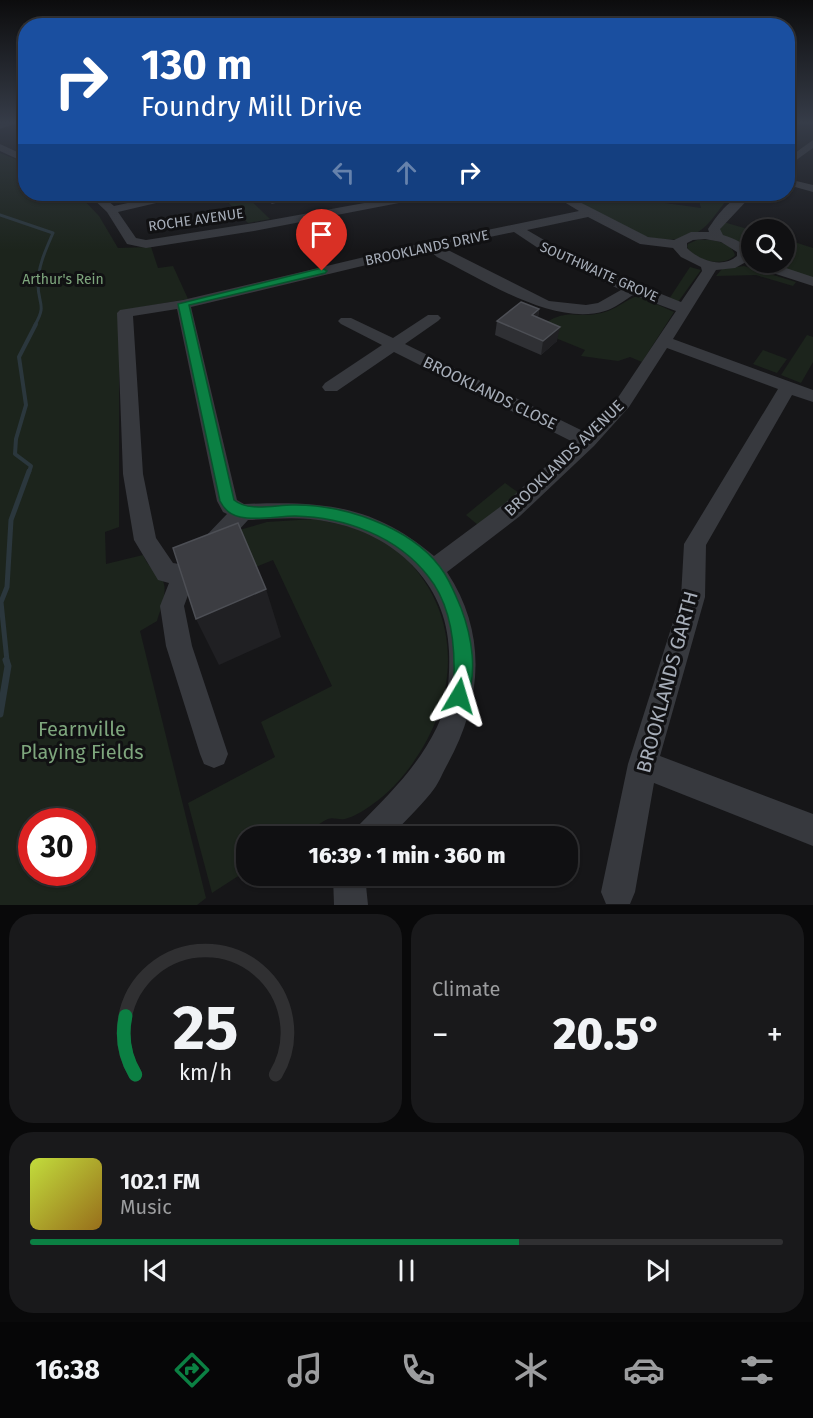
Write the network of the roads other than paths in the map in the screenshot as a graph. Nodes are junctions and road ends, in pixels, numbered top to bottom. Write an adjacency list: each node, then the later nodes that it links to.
1 (795, 184): 2 (street)
2 (813, 189)
3 (101, 201): 10 (street, ROCHE AVENUE)
4 (151, 201): 10 (street)
5 (351, 201): 9 (street)
6 (391, 201): 9 (street, ROCHE AVENUE)
7 (568, 201): 11 (street)
8 (739, 201): 13 (street)
9 (357, 207): 10 (street, ROCHE AVENUE)
10 (111, 210)
11 (588, 213): 12 (street, BROOKLANDS DRIVE); 14 (street)
12 (516, 228): 15 (street, BROOKLANDS DRIVE); 21 (street, SOUTHWAITE GROVE)
13 (717, 237): 14 (street); 16 (street)
14 (679, 245): 18 (street)
15 (432, 246): 21 (street); 22 (street, BROOKLANDS DRIVE)
16 (741, 249)
17 (741, 263): 18 (street)
18 (707, 264): 23 (street, BROOKLANDS AVENUE)
19 (786, 273): 20 (street)
20 (813, 282)
21 (633, 289): 23 (street, SOUTHWAITE GROVE)
22 (183, 304): 32 (street); 34 (street, BROOKLANDS DRIVE)
23 (686, 309): 26 (street, BROOKLANDS AVENUE)
24 (433, 318): 27 (street)
25 (346, 321): 27 (street, BROOKLANDS CLOSE)
26 (665, 342): 29 (street); 31 (street, BROOKLANDS AVENUE)
27 (394, 345): 28 (street); 31 (street, BROOKLANDS CLOSE)
28 (331, 387)
29 (788, 387): 30 (street); 36 (street, BROOKLANDS GARTH)
30 (813, 396)
31 (587, 441): 33 (street, BROOKLANDS AVENUE)
32 (242, 512): 33 (street); 34 (street)
33 (434, 570): 37 (street)
34 (175, 574): 35 (street)
35 (214, 754)
36 (643, 764): 38 (street); 40 (street, BROOKLANDS GARTH)
37 (379, 826)
38 (813, 830)
39 (350, 886): 41 (street)
40 (618, 892)
41 (351, 905)

